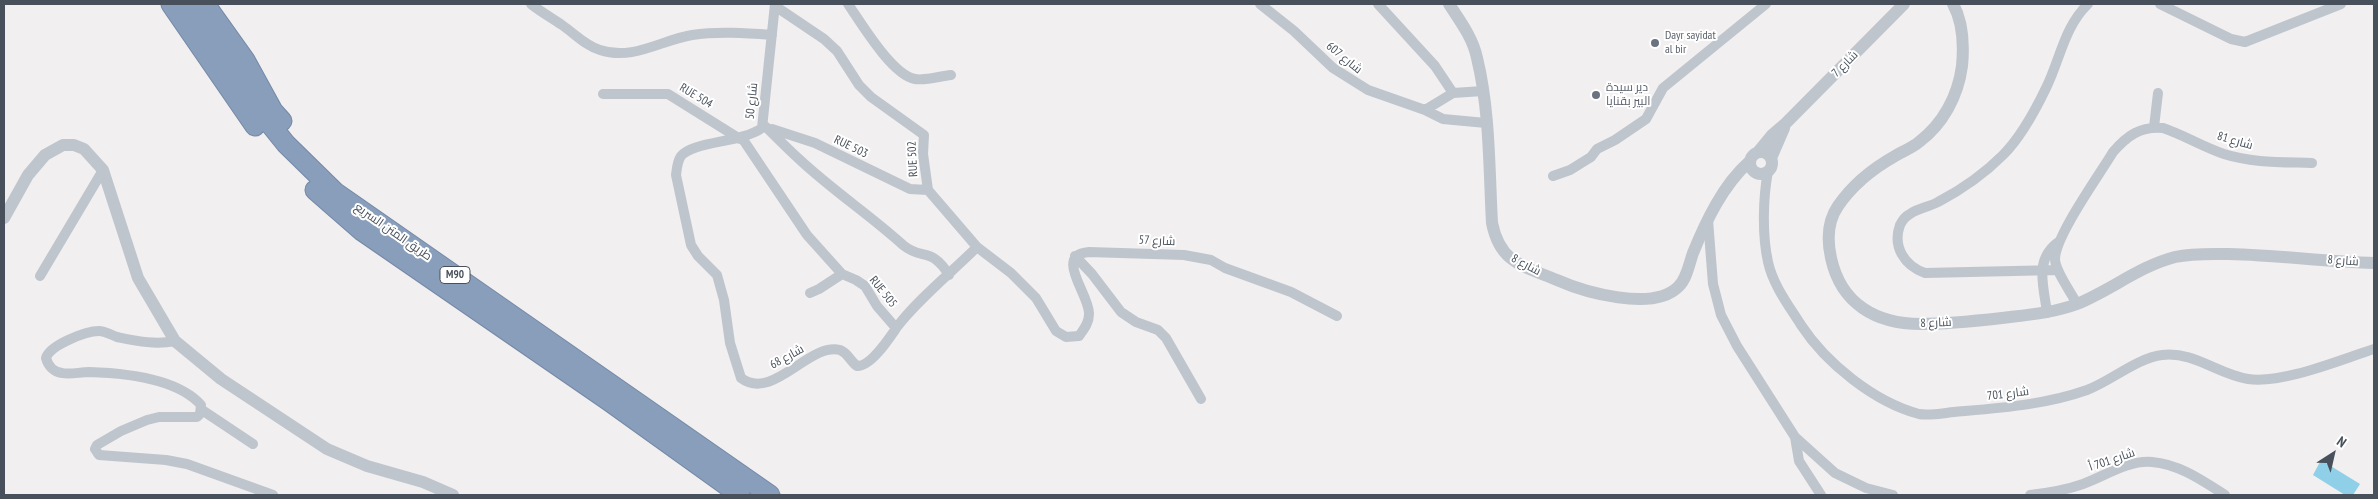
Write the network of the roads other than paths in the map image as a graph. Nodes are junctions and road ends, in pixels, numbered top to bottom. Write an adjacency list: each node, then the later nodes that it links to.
1 (171, 4): 63 (highway, طريق المتن السريع / M90)
2 (189, 4): 35 (highway, طريق المتن السريع / M90)
3 (205, 4): 35 (highway)
4 (531, 4): 16 (street)
5 (848, 4): 17 (street)
6 (1260, 4): 22 (street, شارع 607)
7 (1378, 4): 19 (street)
8 (1449, 4): 18 (street, شارع 8)
9 (1766, 4): 33 (street)
10 (1904, 4): 24 (street, شارع 7)
11 (1953, 4): 49 (street, شارع 8)
12 (2088, 4): 42 (street)
13 (2160, 4): 14 (street)
14 (2340, 4)
15 (775, 5): 16 (street, شارع 50); 34 (street, RUE 502)
16 (772, 36): 26 (street, شارع 50)
17 (950, 74)
18 (1483, 91): 19 (street); 23 (street, شارع 8)
19 (1453, 93): 22 (street)
20 (2158, 93): 25 (street)
21 (603, 94): 27 (street, RUE 504)
22 (1424, 110): 23 (street, شارع 607)
23 (1486, 123): 37 (street, شارع 8)
24 (1786, 123): 28 (street, شارع 7); 29 (street, شارع 7)
25 (2154, 127): 30 (street, شارع 81); 38 (street)
26 (764, 128): 27 (street, شارع 50); 34 (street, RUE 503); 45 (street)
27 (741, 138): 44 (street, RUE 505); 54 (street, شارع 50)
28 (1758, 152): 29 (street); 32 (street, شارع 7)
29 (1771, 158): 32 (street, شارع 7)
30 (2312, 163)
31 (103, 170): 36 (street); 46 (street); 52 (street)
32 (1758, 170): 37 (street, شارع 8); 53 (street, شارع 701)
33 (1552, 176)
34 (928, 190): 39 (street, RUE 502)
35 (352, 204): 64 (highway, طريق المتن السريع / M90)
36 (4, 218)
37 (1708, 220): 57 (street)
38 (2060, 242): 42 (street); 43 (street)
39 (977, 248): 40 (street, RUE 502); 45 (street, RUE 505)
40 (1075, 256): 50 (street, شارع 57); 55 (street)
41 (2374, 263): 48 (street, شارع 8)
42 (2041, 270): 43 (street); 49 (street)
43 (2058, 270): 48 (street)
44 (842, 274): 47 (street); 51 (street, RUE 505)
45 (949, 275): 51 (street, RUE 505)
46 (40, 276)
47 (810, 292)
48 (2077, 304): 49 (street, شارع 8)
49 (2047, 313)
50 (1337, 316)
51 (896, 328): 54 (street, شارع 68)
52 (174, 341): 56 (street); 62 (street)
53 (2374, 349)
54 (736, 364)
55 (1201, 399)
56 (202, 410): 58 (street); 61 (street)
57 (1795, 437): 59 (street); 60 (street)
58 (253, 444)
59 (1820, 461): 60 (street); 66 (street)
60 (1808, 474): 65 (street)
61 (273, 495)
62 (453, 495)
63 (740, 495)
64 (770, 495)
65 (1821, 495)
66 (1892, 495)
67 (2030, 495): 68 (street, شارع 701 أ)
68 (2225, 495)

